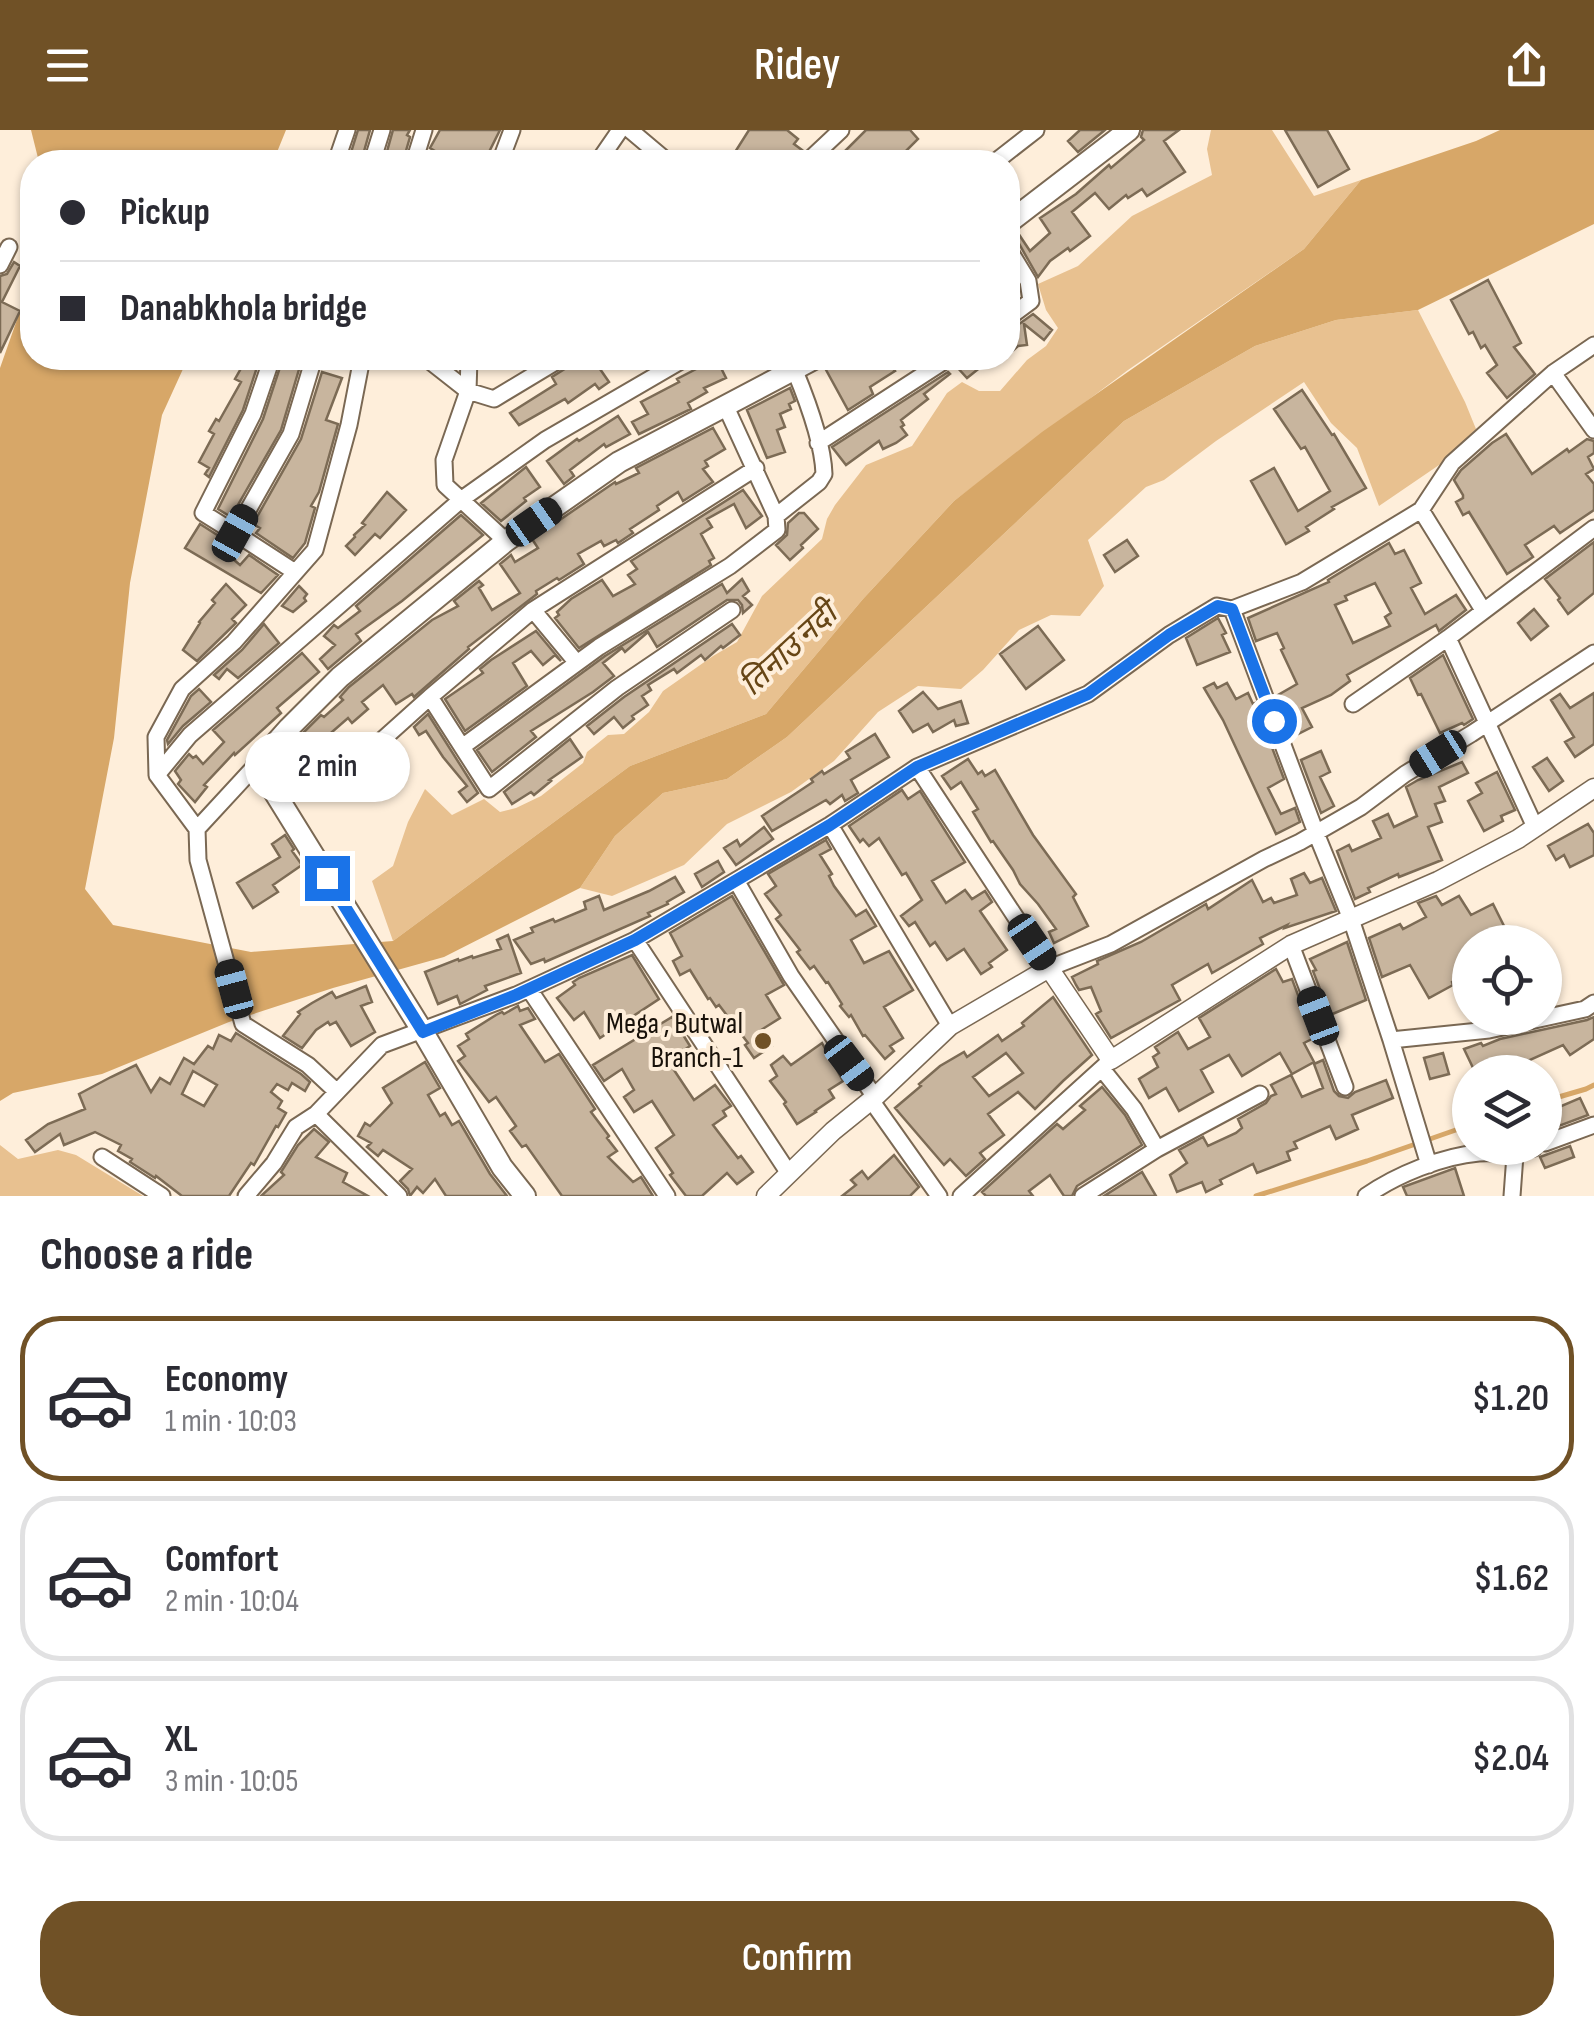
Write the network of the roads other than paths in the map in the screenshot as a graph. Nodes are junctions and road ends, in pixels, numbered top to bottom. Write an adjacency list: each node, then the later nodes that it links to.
1 (630, 130): 5 (street)
2 (840, 130): 6 (street)
3 (1036, 130): 7 (street)
4 (1129, 130): 8 (main road)
5 (654, 150)
6 (819, 150)
7 (1010, 150)
8 (1020, 214)
9 (9, 247): 10 (street)
10 (0, 265)
11 (1020, 268): 12 (street)
12 (1020, 309)
13 (1594, 346): 23 (street)
14 (268, 370): 33 (street)
15 (310, 370): 33 (street)
16 (360, 370): 35 (street)
17 (441, 370): 24 (street)
18 (469, 370): 24 (street)
19 (542, 370): 24 (street)
20 (665, 370): 29 (street)
21 (931, 370): 27 (street)
22 (794, 371): 25 (main road); 27 (street)
23 (1552, 373): 26 (street); 30 (street)
24 (468, 391): 29 (street)
25 (726, 406): 28 (street); 34 (main road)
26 (1594, 430)
27 (818, 443): 31 (street)
28 (756, 468): 31 (street); 37 (street)
29 (462, 500): 34 (street); 49 (street)
30 (1421, 510): 36 (street); 39 (street)
31 (776, 516): 42 (street)
32 (1594, 528): 39 (street)
33 (235, 533): 35 (street)
34 (506, 541): 47 (main road)
35 (295, 572): 49 (street)
36 (1232, 609): 48 (street); 55 (street)
37 (534, 610): 42 (street); 43 (street)
38 (732, 610): 46 (street)
39 (1483, 610): 40 (street)
40 (1448, 638): 44 (street); 45 (street)
41 (1594, 652): 45 (street)
42 (577, 663): 46 (street)
43 (430, 697): 46 (street); 50 (street)
44 (1354, 704)
45 (1487, 722): 53 (street); 55 (street)
46 (462, 747)
47 (257, 764): 54 (street); 64 (main road)
48 (917, 767): 52 (street); 60 (street)
49 (157, 775): 54 (street)
50 (342, 776)
51 (1594, 788): 53 (street)
52 (830, 825): 56 (street); 63 (street)
53 (1534, 828): 57 (street)
54 (197, 829): 68 (street)
55 (1316, 833): 57 (street); 60 (street)
56 (737, 882): 58 (street); 70 (street)
57 (1352, 920): 59 (street); 65 (street)
58 (635, 940): 61 (street); 79 (street)
59 (1291, 945): 66 (street); 67 (street)
60 (1050, 968): 63 (street); 66 (street)
61 (529, 989): 64 (street); 84 (street)
62 (1594, 1004): 65 (street)
63 (950, 1026): 70 (street)
64 (423, 1032): 68 (street); 83 (main road)
65 (1392, 1040): 77 (street)
66 (1107, 1064): 74 (street); 87 (street)
67 (1345, 1087)
68 (337, 1092): 71 (street)
69 (1260, 1094): 74 (street)
70 (873, 1098): 79 (street); 86 (street)
71 (316, 1114): 81 (street); 82 (street)
72 (1594, 1125): 73 (street)
73 (1562, 1137)
74 (1157, 1149): 88 (street)
75 (102, 1157): 80 (street)
76 (1452, 1159): 77 (street)
77 (1429, 1165): 89 (street)
78 (1514, 1165): 90 (street)
79 (788, 1172): 85 (street)
80 (162, 1196)
81 (246, 1196)
82 (399, 1196)
83 (525, 1196)
84 (667, 1196)
85 (766, 1196)
86 (939, 1196)
87 (961, 1196)
88 (1083, 1196)
89 (1366, 1196)
90 (1512, 1196)

